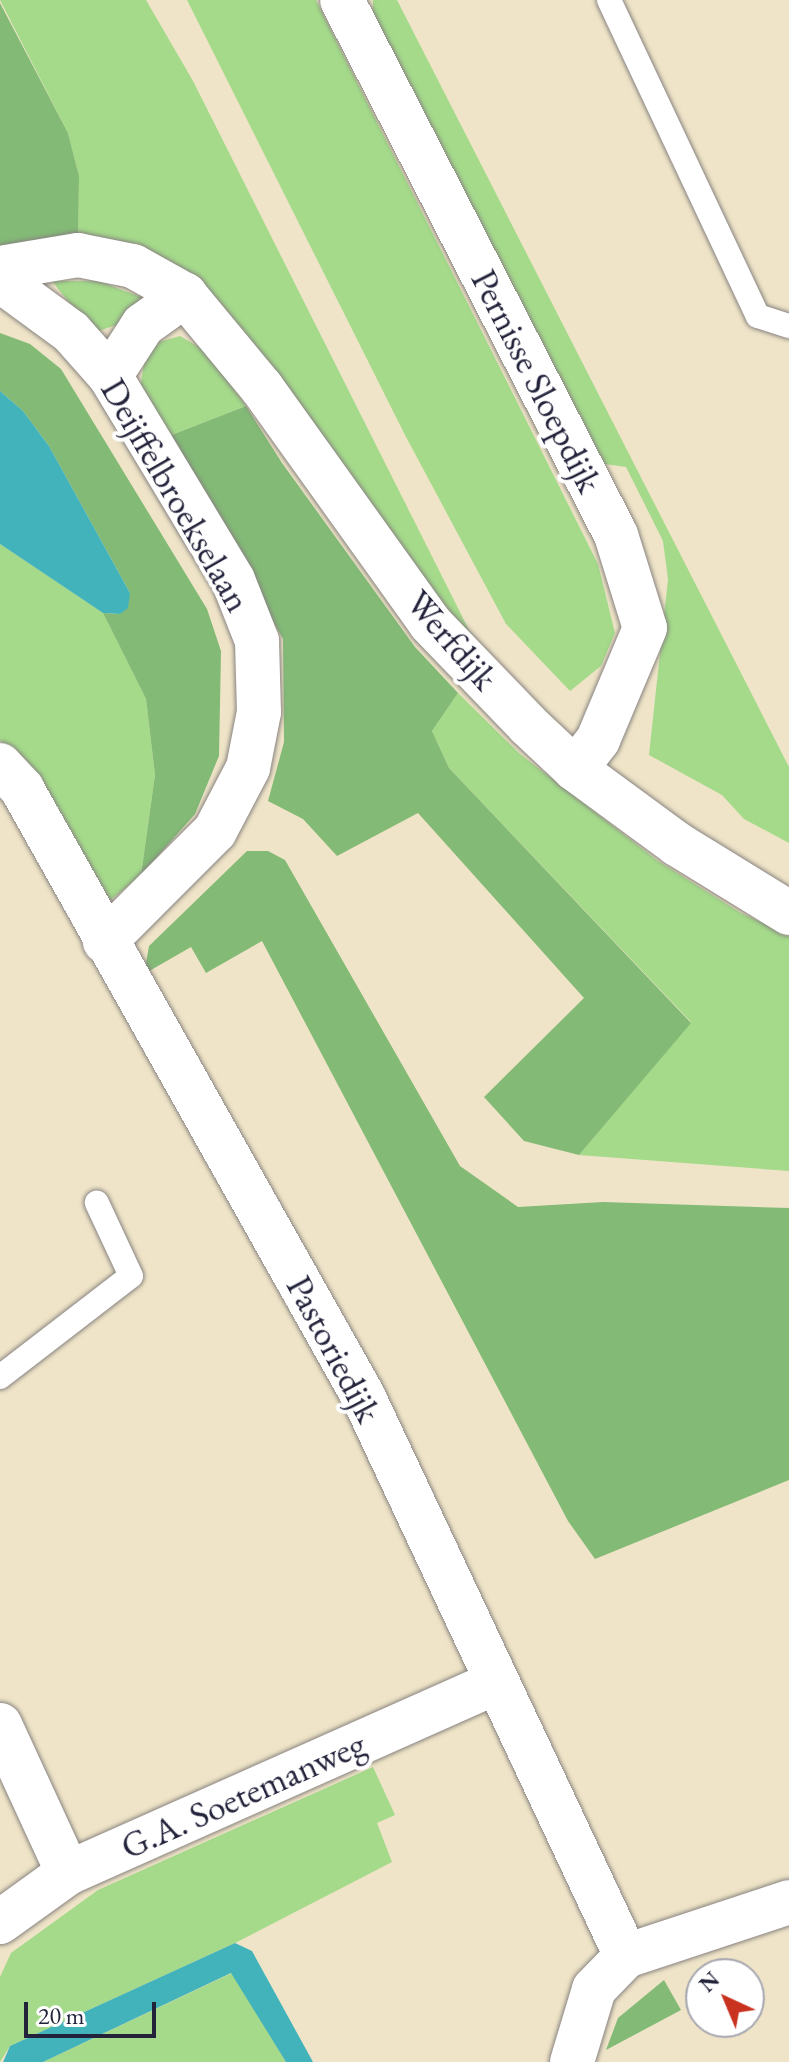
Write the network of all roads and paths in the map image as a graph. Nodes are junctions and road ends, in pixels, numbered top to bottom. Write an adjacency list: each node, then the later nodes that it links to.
1 (609, 0): 6 (lane)
2 (344, 2): 9 (street, Pernisse Sloepdijk)
3 (0, 268): 5 (street, Werfdijk)
4 (0, 280): 7 (street, Deijffelbroekselaan)
5 (185, 295): 7 (street); 9 (street, Werfdijk)
6 (789, 326)
7 (110, 376): 11 (street, Deijffelbroekselaan)
8 (0, 765): 11 (street, Pastoriedijk)
9 (575, 769): 10 (street, Werfdijk)
10 (789, 913)
11 (105, 941): 14 (street, Pastoriedijk)
12 (97, 1203): 13 (lane)
13 (0, 1377)
14 (494, 1683): 16 (street, G.A. Soetemanweg); 19 (street, Pastoriedijk)
15 (0, 1725): 16 (street)
16 (68, 1873): 18 (street, G.A. Soetemanweg)
17 (789, 1902): 19 (street)
18 (0, 1922)
19 (626, 1956): 20 (street)
20 (572, 2062)

